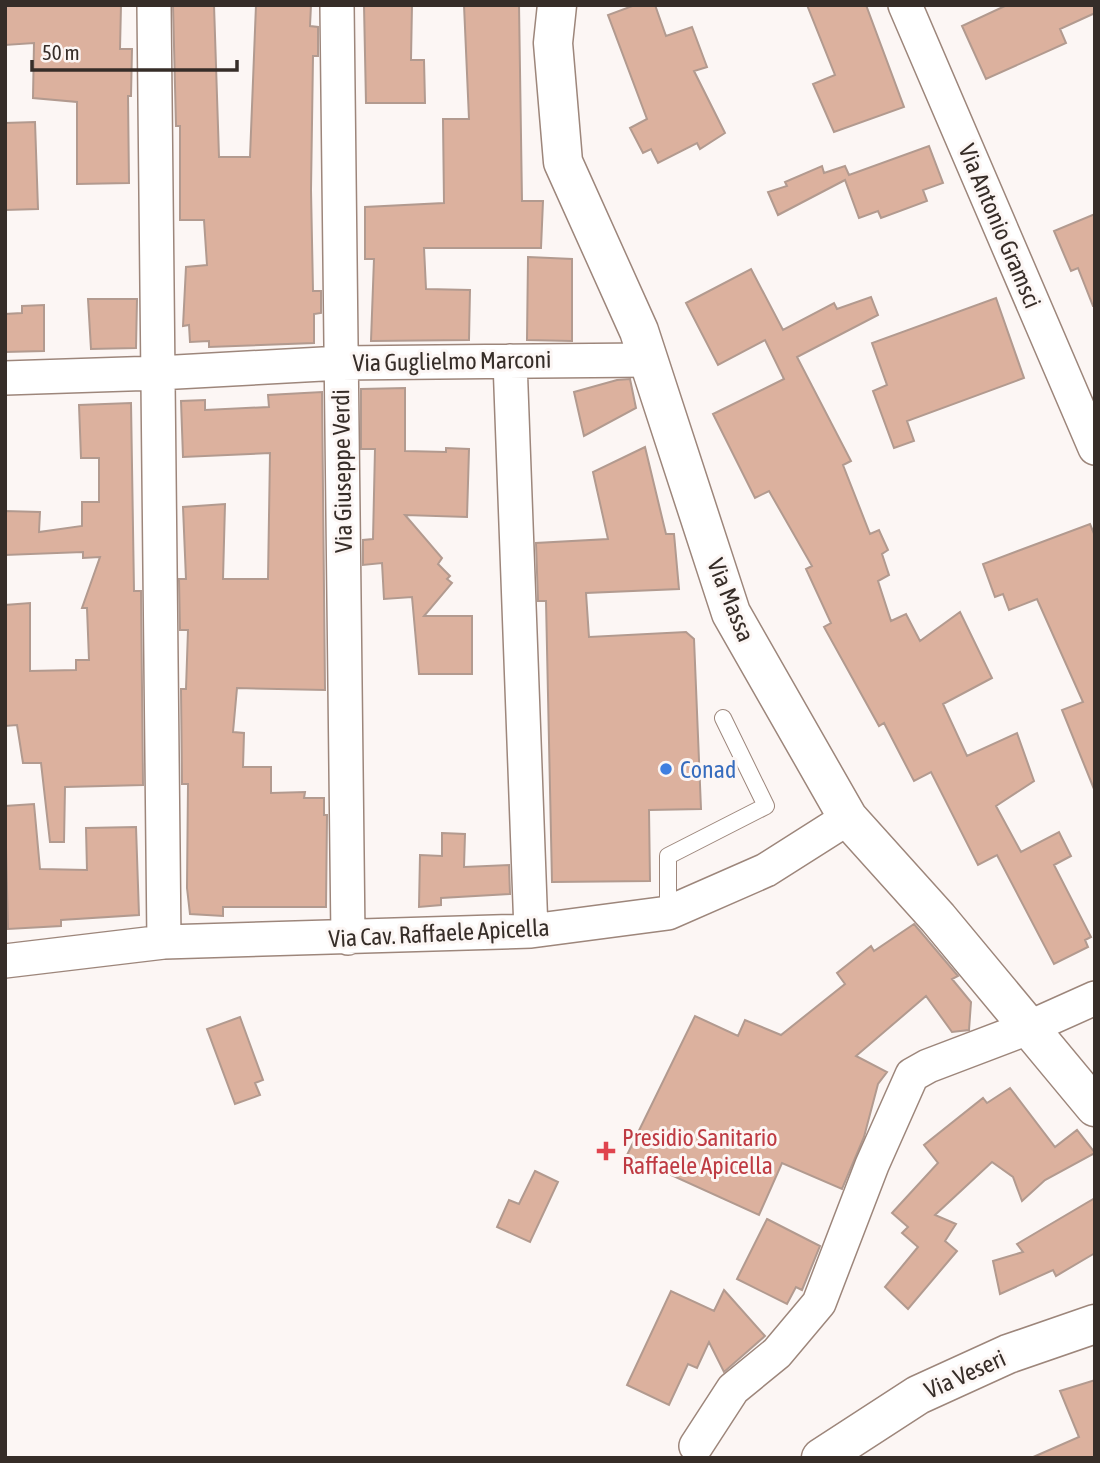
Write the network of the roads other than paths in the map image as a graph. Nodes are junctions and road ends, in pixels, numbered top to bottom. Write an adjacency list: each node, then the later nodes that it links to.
1 (154, 5): 8 (street)
2 (337, 5): 7 (street, Via Giuseppe Verdi)
3 (557, 5): 5 (street, Via Massa)
4 (905, 5): 10 (street, Via Antonio Gramsci)
5 (648, 359): 6 (street, Via Guglielmo Marconi); 12 (street, Via Massa)
6 (510, 361): 7 (street, Via Guglielmo Marconi); 14 (street)
7 (341, 363): 8 (street, Via Guglielmo Marconi); 15 (street, Via Giuseppe Verdi)
8 (158, 373): 9 (street, Via Guglielmo Marconi); 16 (street)
9 (5, 378)
10 (1095, 448)
11 (723, 718): 13 (lane)
12 (848, 818): 13 (street, Via Cav. Raffaele Apicella); 19 (street, Via Massa)
13 (668, 913): 14 (street, Via Cav. Raffaele Apicella)
14 (531, 931): 15 (street, Via Cav. Raffaele Apicella)
15 (348, 938): 16 (street, Via Cav. Raffaele Apicella)
16 (164, 942): 17 (street, Via Cav. Raffaele Apicella)
17 (5, 961)
18 (1095, 999): 19 (street)
19 (1028, 1028): 20 (street, Via Massa); 22 (street)
20 (1095, 1108)
21 (1095, 1324): 23 (street, Via Veseri)
22 (696, 1446)
23 (838, 1453)

